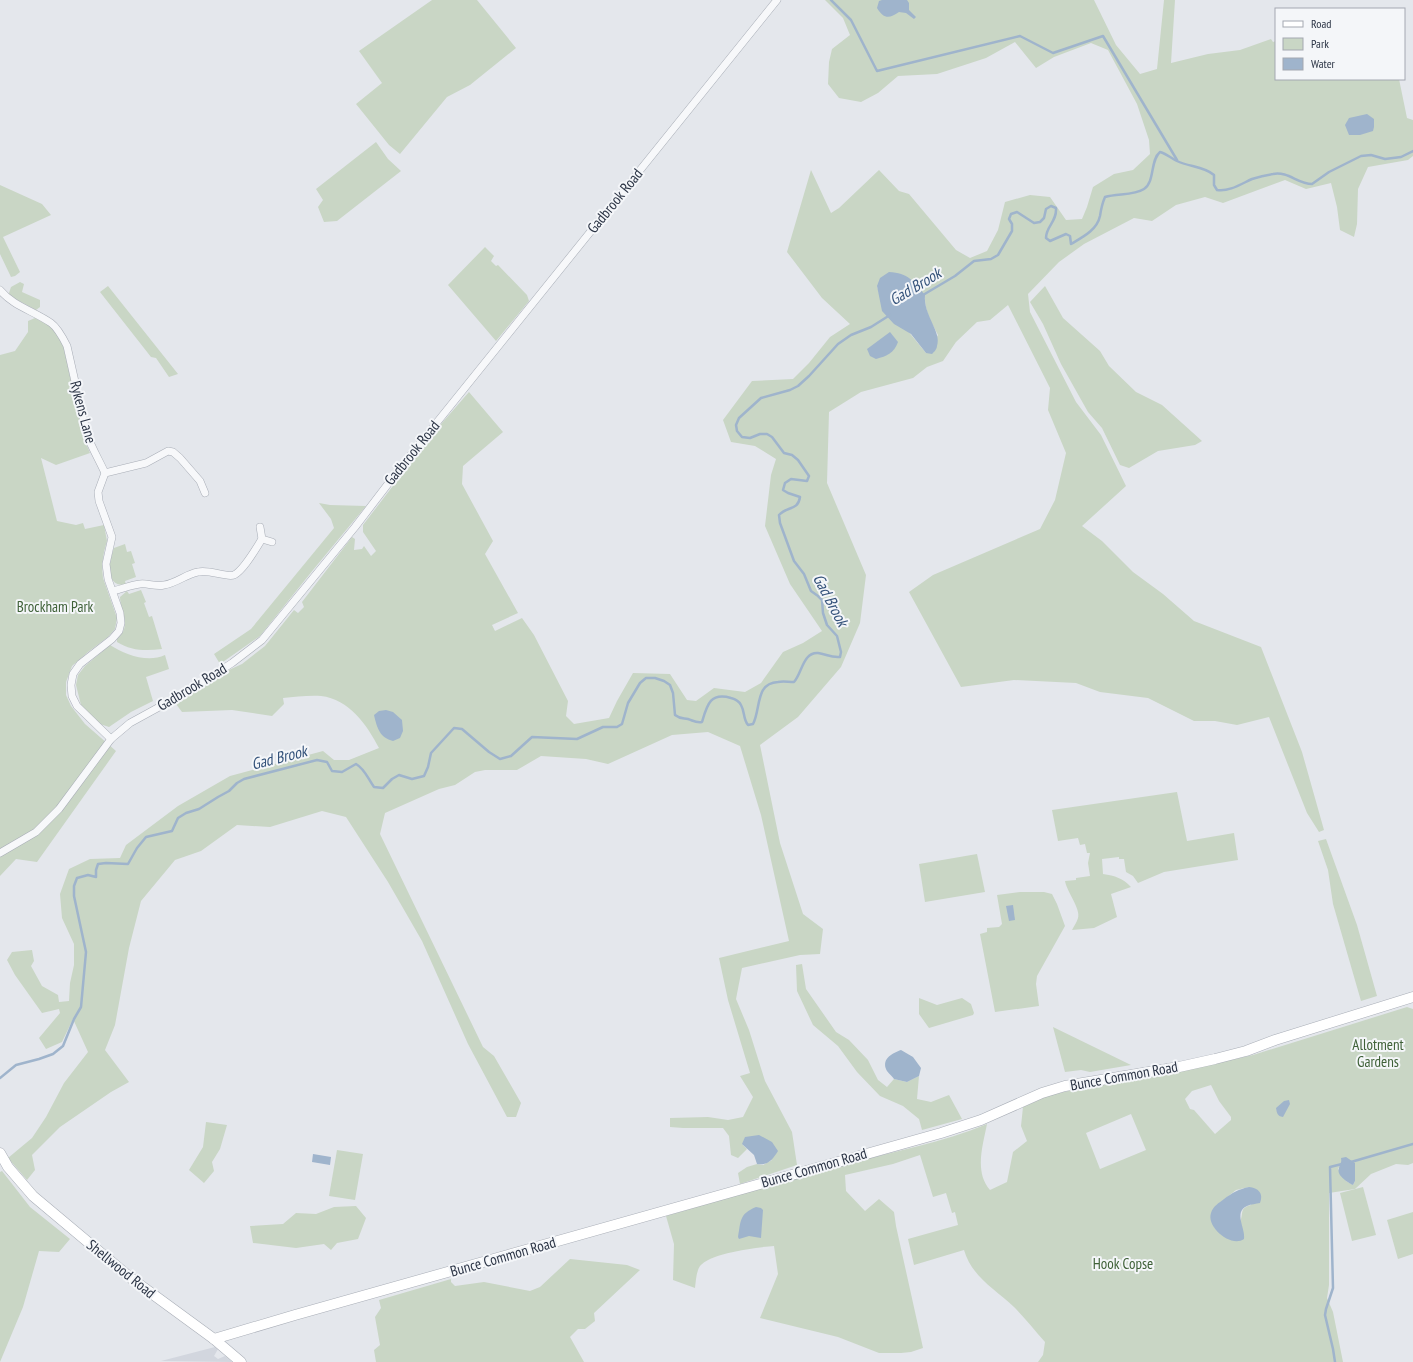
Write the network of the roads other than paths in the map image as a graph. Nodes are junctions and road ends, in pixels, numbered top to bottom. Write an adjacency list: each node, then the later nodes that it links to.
1 (777, 0): 9 (street, Gadbrook Road)
2 (0, 290): 3 (street, Rykens Lane)
3 (104, 473): 4 (street); 8 (street)
4 (205, 493)
5 (260, 527): 6 (street)
6 (262, 538): 7 (street); 8 (street)
7 (272, 542)
8 (113, 592): 9 (street)
9 (111, 739): 10 (street, Gadbrook Road)
10 (0, 853)
11 (1413, 998): 13 (street, Bunce Common Road)
12 (0, 1153): 13 (street, Shellwood Road)
13 (214, 1339): 14 (street, Shellwood Road)
14 (241, 1362)

